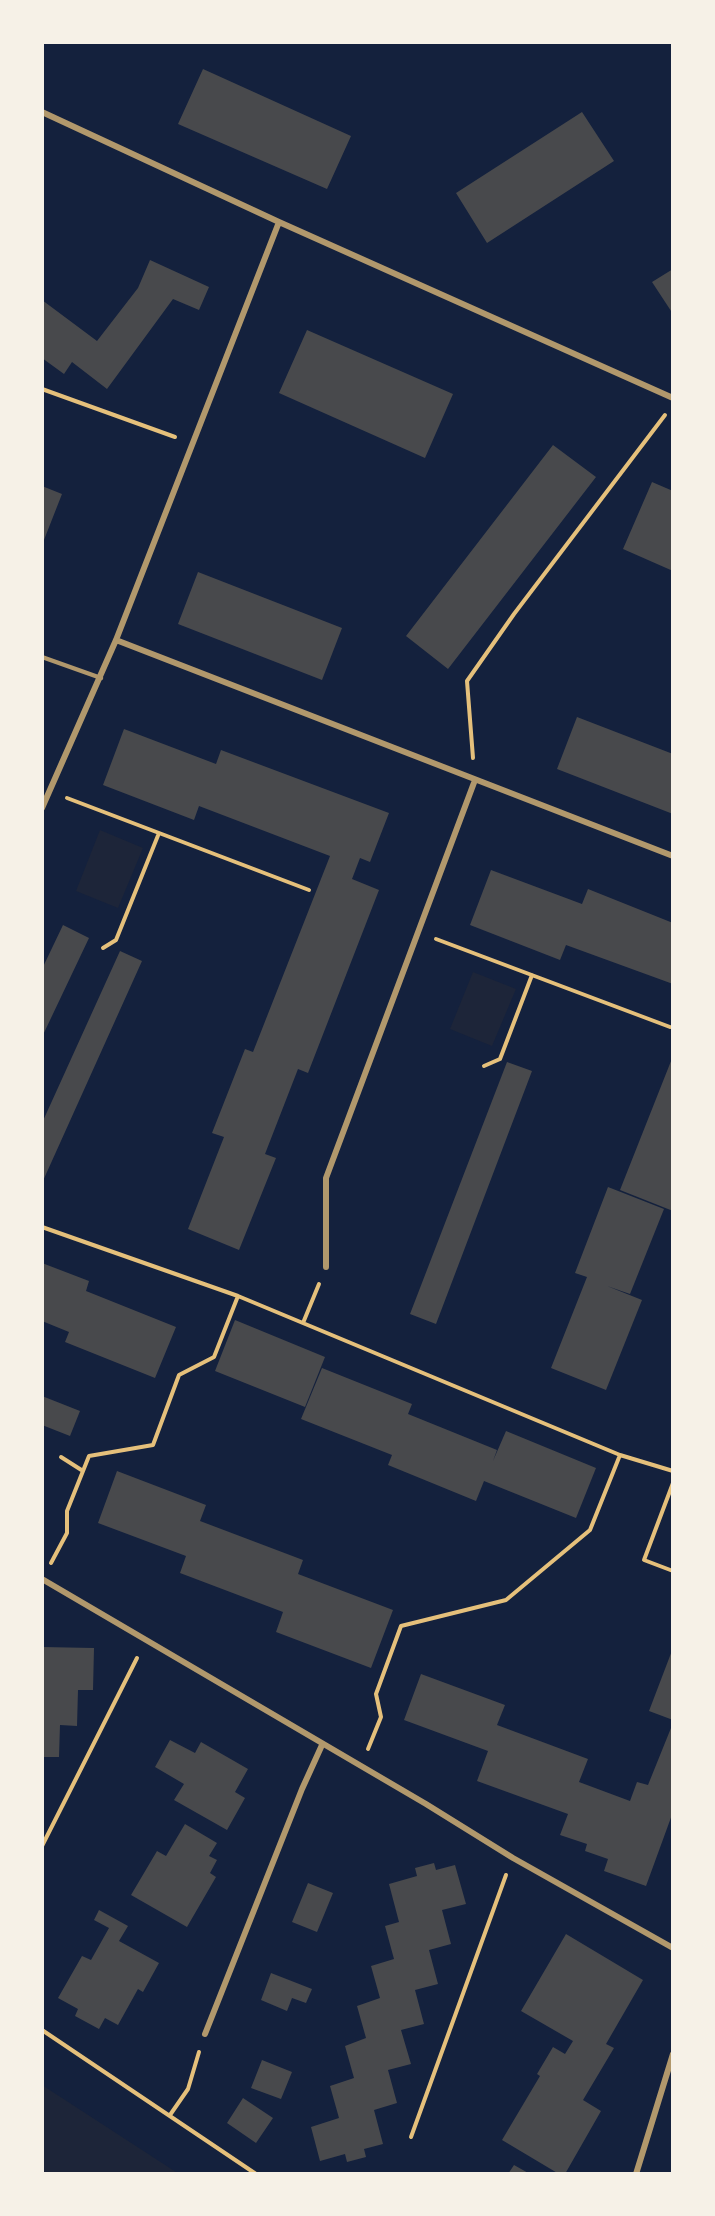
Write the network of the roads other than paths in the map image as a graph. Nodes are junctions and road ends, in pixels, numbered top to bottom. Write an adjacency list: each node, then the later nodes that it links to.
1 (42, 112): 2 (street)
2 (279, 222): 3 (street); 4 (street)
3 (673, 398)
4 (117, 640): 6 (street); 7 (street)
5 (42, 657): 6 (lane)
6 (101, 678): 8 (street)
7 (475, 780): 9 (street); 10 (street)
8 (42, 808)
9 (673, 856)
10 (326, 1267)
11 (42, 1579): 12 (street)
12 (322, 1745): 13 (street); 14 (street)
13 (673, 1948)
14 (205, 2034)
15 (673, 2054): 16 (street)
16 (636, 2174)

